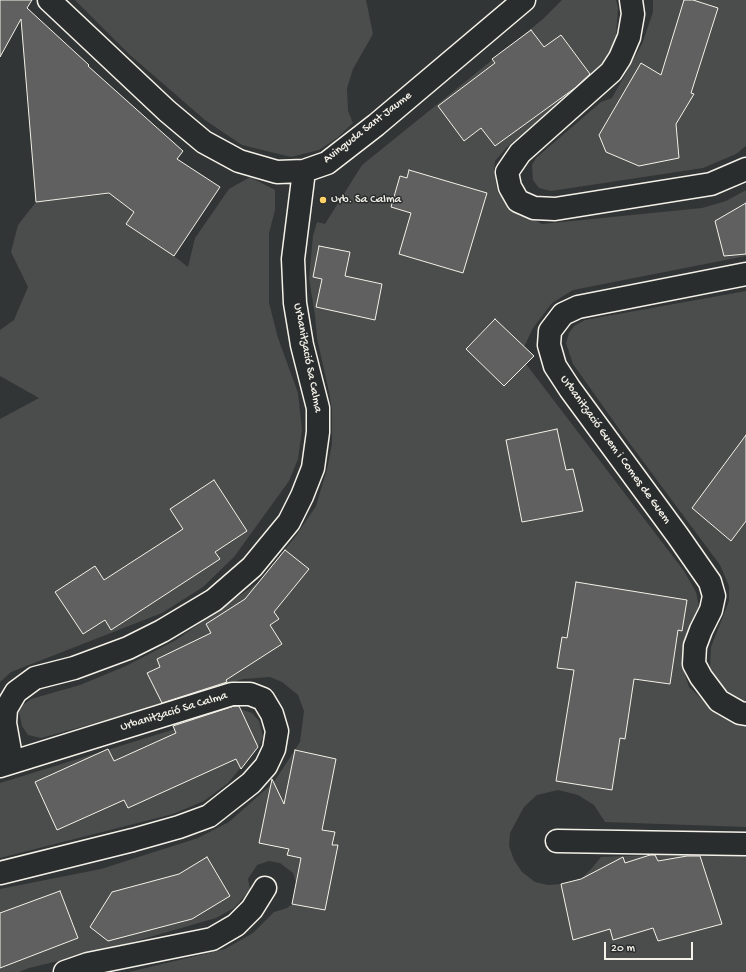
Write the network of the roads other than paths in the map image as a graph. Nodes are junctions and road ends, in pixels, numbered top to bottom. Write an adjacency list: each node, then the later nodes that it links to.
1 (49, 0): 5 (street, Avinguda Sant Jaume)
2 (524, 0): 5 (street, Avinguda Sant Jaume)
3 (631, 0): 4 (street)
4 (746, 169)
5 (304, 171): 8 (street, Urbanització Sa Calma)
6 (746, 274): 7 (street, Urbanització Guem i Comes de Guem)
7 (746, 714)
8 (6, 764): 11 (street, Urbanització Sa Calma)
9 (557, 841): 10 (street)
10 (746, 844)
11 (0, 873)
12 (265, 888): 13 (street)
13 (65, 972)

